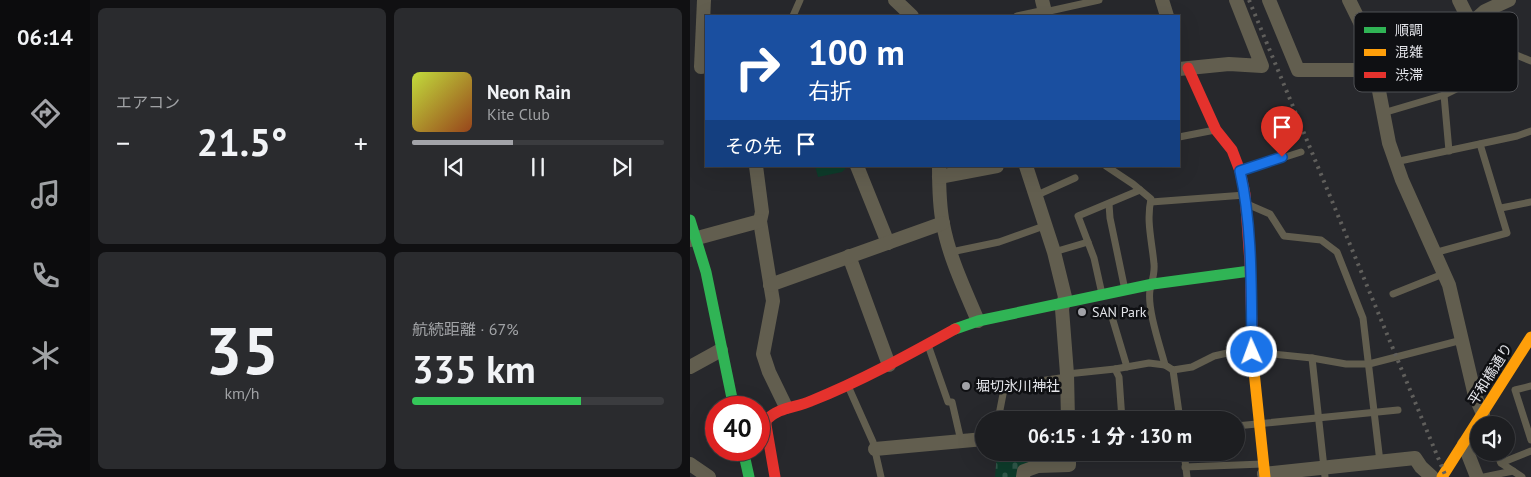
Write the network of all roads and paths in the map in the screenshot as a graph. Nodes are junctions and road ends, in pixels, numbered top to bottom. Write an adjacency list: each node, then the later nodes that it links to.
1 (704, 0): 23 (street)
2 (800, 0): 16 (lane)
3 (895, 0): 17 (street)
4 (910, 0): 18 (street)
5 (1099, 0): 12 (lane)
6 (1162, 0): 20 (street)
7 (1236, 0): 24 (street)
8 (1269, 0): 25 (street)
9 (1349, 0): 13 (street)
10 (1459, 0): 14 (street)
11 (1509, 0): 15 (street)
12 (1044, 9): 19 (lane)
13 (1354, 12)
14 (1465, 12)
15 (1484, 12)
16 (793, 15)
17 (913, 15)
18 (914, 15)
19 (1021, 15)
20 (1167, 15)
21 (1518, 56): 22 (lane)
22 (1531, 62)
23 (699, 67)
24 (1183, 68): 30 (street)
25 (1354, 69)
26 (1381, 92): 29 (street)
27 (1450, 92): 28 (lane)
28 (1444, 95): 29 (lane); 34 (lane)
29 (1383, 113): 36 (street)
30 (1216, 130): 32 (lane); 42 (street)
31 (1531, 131): 33 (lane)
32 (1180, 136)
33 (1480, 144): 34 (lane); 51 (lane)
34 (1449, 151): 36 (lane)
35 (1301, 152): 42 (lane)
36 (1395, 162): 61 (street)
37 (756, 167): 53 (street)
38 (857, 167): 58 (street)
39 (987, 167): 43 (street)
40 (1026, 167): 46 (street)
41 (1107, 167): 45 (lane)
42 (1240, 171): 47 (street)
43 (939, 172): 54 (street)
44 (1075, 178): 46 (lane)
45 (1140, 190): 48 (lane); 50 (lane)
46 (1035, 196): 55 (street)
47 (1246, 199): 48 (lane); 63 (street); 79 (lane)
48 (1150, 202): 65 (lane)
49 (1531, 202): 51 (lane)
50 (1109, 204): 57 (lane); 67 (lane)
51 (1501, 208): 61 (lane)
52 (690, 220): 56 (street)
53 (760, 221): 56 (street); 66 (street)
54 (943, 223): 58 (street); 59 (street)
55 (1044, 226): 59 (lane); 60 (street)
56 (693, 239): 76 (street)
57 (1088, 242): 60 (lane); 68 (lane)
58 (888, 243): 62 (street)
59 (951, 252): 72 (street)
60 (1054, 252): 70 (street)
61 (1434, 253): 64 (street)
62 (848, 256): 66 (street); 81 (street)
63 (1250, 271): 65 (street); 77 (street)
64 (1443, 274): 69 (lane); 74 (street)
65 (1153, 284): 67 (street); 80 (lane)
66 (770, 286): 92 (street)
67 (1125, 290): 68 (street)
68 (1102, 294): 70 (street)
69 (1393, 294)
70 (1064, 303): 72 (street); 86 (street)
71 (1112, 317): 82 (lane)
72 (978, 321): 75 (street)
73 (1531, 337): 87 (street, 平和橋通り)
74 (1462, 340): 79 (lane); 99 (street)
75 (928, 345): 81 (street); 107 (lane)
76 (721, 350): 83 (street); 91 (street)
77 (1252, 352): 78 (lane); 85 (lane); 102 (street)
78 (1312, 358): 79 (lane); 101 (lane)
79 (1369, 364): 98 (lane)
80 (1165, 365): 82 (lane); 85 (lane)
81 (889, 366): 88 (street)
82 (1127, 367): 84 (lane)
83 (690, 368)
84 (1115, 370): 86 (lane); 96 (lane)
85 (1173, 370): 97 (lane)
86 (1067, 375): 94 (lane); 95 (street)
87 (1502, 381): 90 (lane); 100 (street, 平和橋通り)
88 (848, 384): 92 (street); 109 (lane)
89 (1531, 386): 90 (lane)
90 (1516, 390): 106 (lane)
91 (731, 396)
92 (786, 407): 123 (street)
93 (1398, 410): 98 (lane)
94 (1000, 411)
95 (1068, 411)
96 (1121, 411)
97 (1179, 411)
98 (1375, 412): 101 (lane); 114 (lane)
99 (1479, 416)
100 (1482, 416)
101 (1318, 417): 102 (lane); 120 (lane)
102 (1258, 424): 103 (lane); 119 (street)
103 (1245, 425)
104 (1470, 435): 108 (street, 平和橋通り)
105 (975, 440): 107 (street)
106 (1531, 440)
107 (961, 441): 109 (street)
108 (1464, 444): 128 (street, 平和橋通り); 129 (street)
109 (875, 449): 124 (lane)
110 (1531, 451): 115 (lane)
111 (745, 461): 122 (street)
112 (1069, 461): 125 (street)
113 (1185, 461): 117 (lane)
114 (1380, 462): 120 (street); 127 (street)
115 (1502, 462): 118 (lane)
116 (690, 464): 121 (street)
117 (1185, 467): 119 (lane); 126 (lane)
118 (1513, 471): 130 (lane); 131 (lane)
119 (1264, 472): 120 (street)
120 (1324, 472)
121 (709, 477)
122 (749, 477)
123 (775, 477)
124 (881, 477)
125 (1023, 477)
126 (1187, 477)
127 (1432, 477)
128 (1442, 477)
129 (1478, 477)
130 (1484, 477)
131 (1522, 477)

